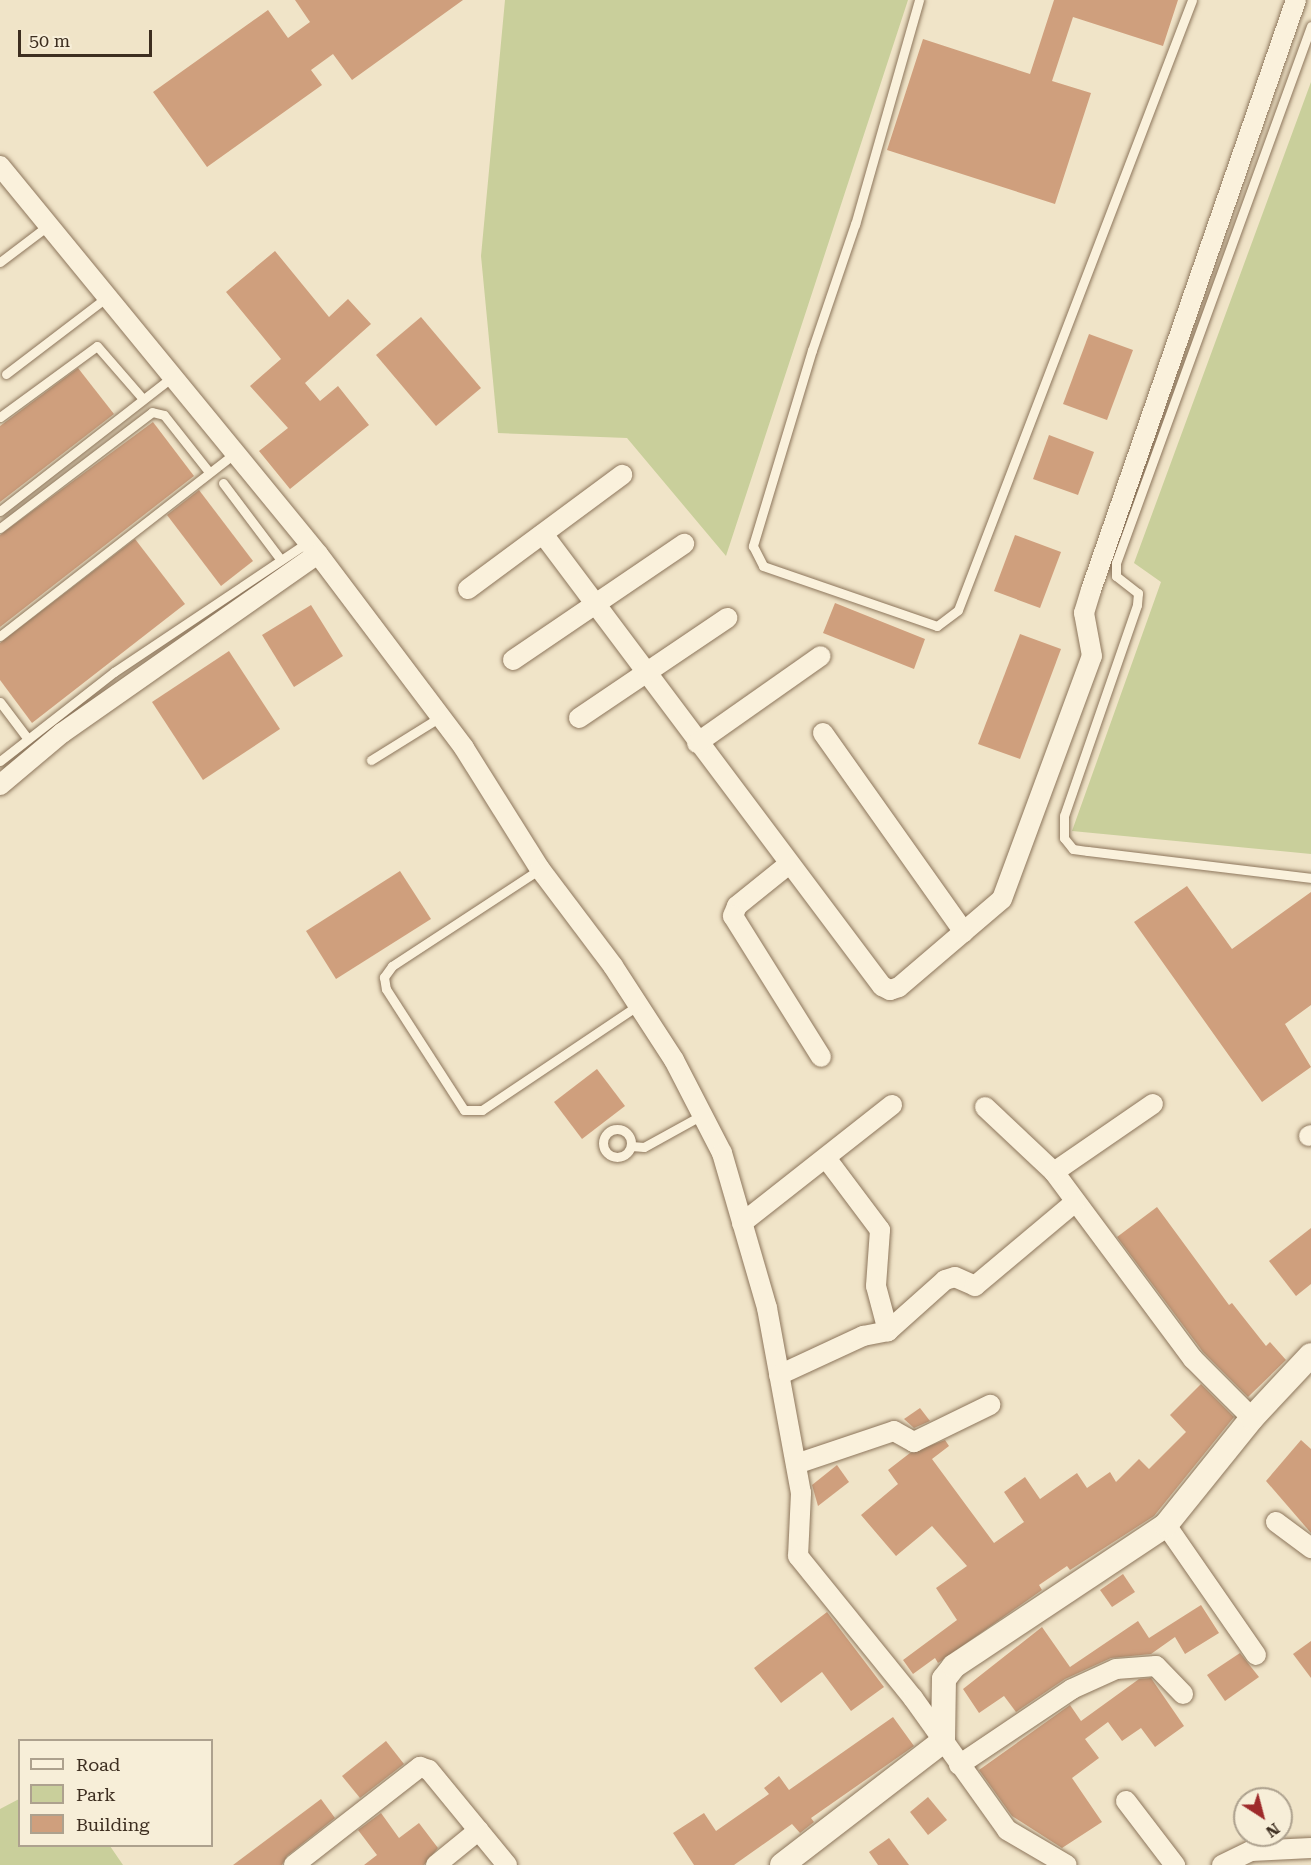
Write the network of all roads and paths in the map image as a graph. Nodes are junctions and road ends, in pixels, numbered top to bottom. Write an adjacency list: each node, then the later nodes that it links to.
1 (919, 0): 2 (lane)
2 (1191, 0)
3 (1296, 0): 42 (street)
4 (1311, 26): 41 (lane)
5 (0, 166): 6 (street)
6 (49, 225): 7 (lane); 8 (street)
7 (0, 262)
8 (107, 297): 9 (lane); 10 (street)
9 (6, 374)
10 (172, 377): 11 (lane); 13 (street)
11 (143, 399): 12 (lane); 17 (lane)
12 (0, 417)
13 (235, 453): 14 (lane); 21 (street)
14 (209, 472): 18 (lane); 26 (lane)
15 (622, 475): 19 (street)
16 (223, 483): 22 (lane)
17 (0, 511)
18 (0, 528)
19 (543, 534): 23 (street); 24 (street)
20 (684, 544): 24 (street)
21 (313, 548): 22 (lane); 31 (street); 38 (street)
22 (281, 560): 34 (lane)
23 (468, 589)
24 (594, 604): 28 (street); 29 (street)
25 (727, 618): 29 (street)
26 (0, 636)
27 (821, 657): 35 (street)
28 (513, 660)
29 (645, 673): 32 (street); 35 (street)
30 (0, 702): 34 (lane)
31 (440, 717): 36 (lane); 40 (street)
32 (579, 718)
33 (823, 733): 42 (street)
34 (28, 739): 37 (lane)
35 (697, 743): 39 (street)
36 (371, 760)
37 (0, 761)
38 (0, 785)
39 (789, 864): 42 (street); 44 (street)
40 (540, 869): 43 (street); 43 (lane)
41 (1311, 878)
42 (964, 932)
43 (638, 1005): 48 (street)
44 (821, 1057)
45 (1153, 1104): 51 (street)
46 (892, 1105): 50 (street)
47 (985, 1107): 51 (street)
48 (702, 1114): 49 (lane); 53 (street)
49 (631, 1146)
50 (826, 1158): 53 (street); 54 (street)
51 (1054, 1172): 52 (street)
52 (1075, 1202): 54 (street); 58 (street)
53 (742, 1223): 56 (street)
54 (888, 1331): 56 (street)
55 (1311, 1355): 58 (street)
56 (779, 1375): 59 (street)
57 (990, 1405): 59 (street)
58 (1252, 1418): 61 (street)
59 (796, 1464): 65 (street)
60 (1276, 1522): 62 (street)
61 (1166, 1525): 63 (street); 65 (street)
62 (1311, 1548)
63 (1256, 1655)
64 (1183, 1694): 66 (street)
65 (944, 1741): 66 (street); 73 (street)
66 (959, 1765): 74 (street)
67 (1126, 1802): 75 (street)
68 (479, 1830): 70 (street); 71 (street); 72 (street)
69 (1311, 1848): 76 (street)
70 (294, 1865)
71 (436, 1865)
72 (507, 1865)
73 (782, 1865)
74 (1067, 1865)
75 (1175, 1865)
76 (1222, 1865)

